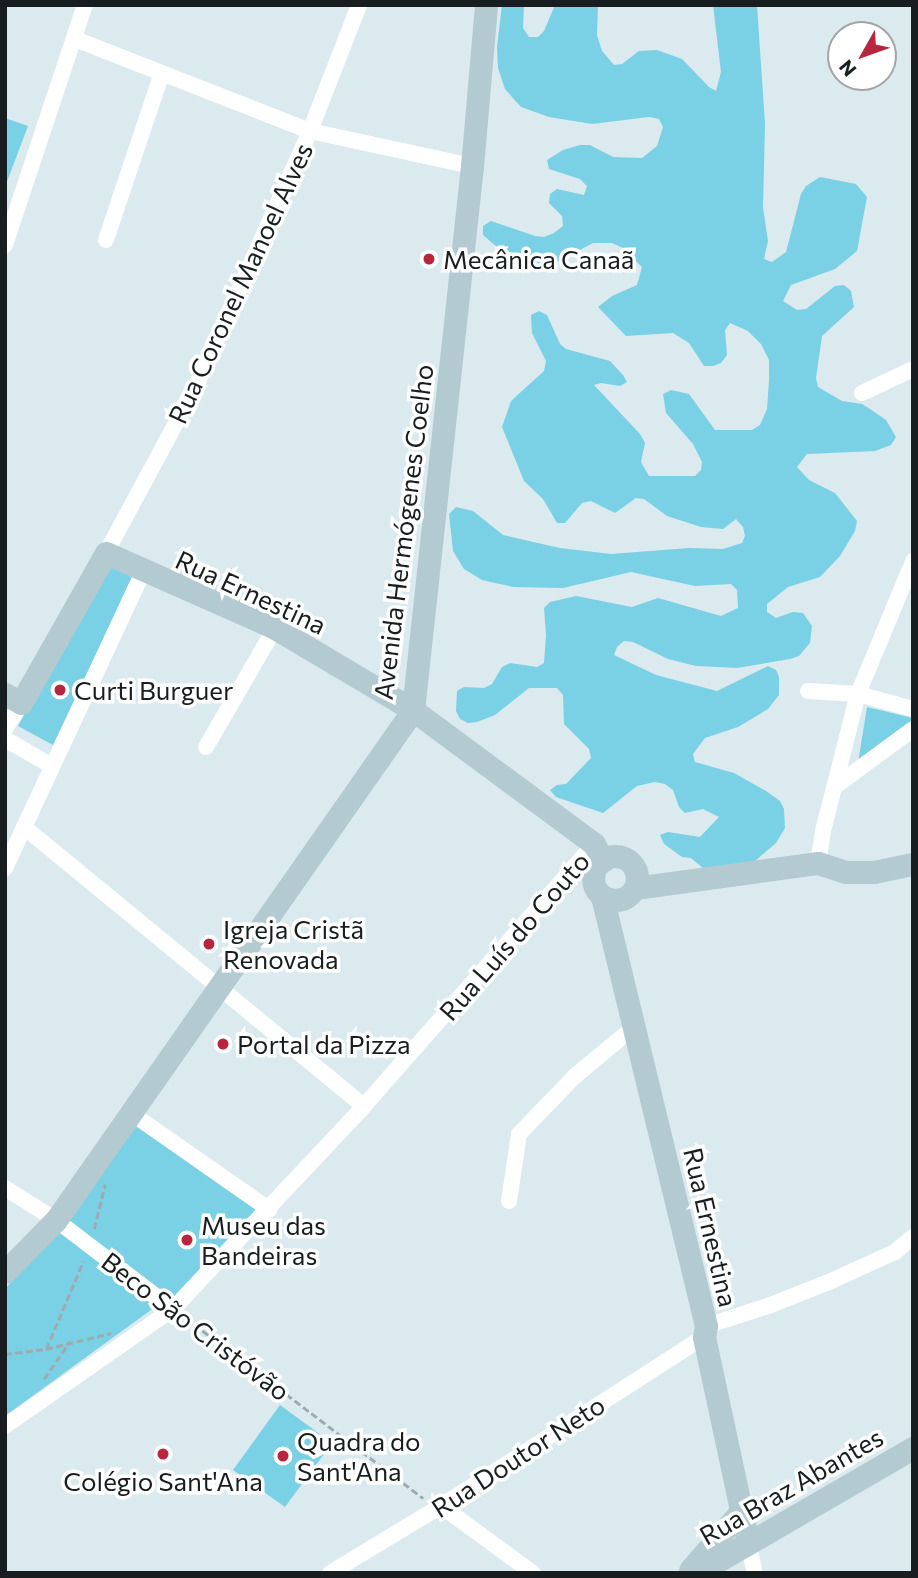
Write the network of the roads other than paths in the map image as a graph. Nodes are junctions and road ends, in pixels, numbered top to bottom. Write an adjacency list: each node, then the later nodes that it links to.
1 (85, 5): 4 (street)
2 (359, 5): 6 (street, Rua Coronel Manoel Alves)
3 (486, 5): 7 (street, Avenida Hermógenes Coelho)
4 (75, 39): 5 (street); 9 (street)
5 (162, 73): 6 (street); 8 (street)
6 (310, 131): 7 (street); 12 (street, Rua Coronel Manoel Alves)
7 (472, 166): 21 (street, Avenida Hermógenes Coelho)
8 (106, 240)
9 (5, 245)
10 (913, 369): 11 (street)
11 (862, 393)
12 (106, 553): 14 (street, Rua Ernestina); 19 (street)
13 (913, 561): 18 (street)
14 (144, 572): 15 (street, Rua Ernestina); 26 (street)
15 (275, 628): 21 (street, Rua Ernestina); 25 (street)
16 (5, 677): 19 (street)
17 (808, 691): 18 (street)
18 (858, 694): 20 (street); 27 (street)
19 (18, 696): 22 (street)
20 (913, 709)
21 (413, 710): 29 (street, Rua Ernestina); 35 (street, Avenida Hermógenes Coelho)
22 (5, 729)
23 (913, 729): 27 (street)
24 (5, 739): 26 (street)
25 (206, 747)
26 (52, 766): 28 (street)
27 (837, 785): 30 (street)
28 (24, 827): 32 (street); 35 (street)
29 (598, 853): 33 (street); 34 (street); 37 (street, Rua Luís do Couto)
30 (818, 863): 31 (street); 33 (street)
31 (913, 864)
32 (5, 868)
33 (635, 888): 34 (street)
34 (602, 896): 36 (street, Rua Ernestina)
35 (219, 989): 37 (street); 38 (street, Avenida Hermógenes Coelho)
36 (634, 1027): 40 (street); 46 (street, Rua Ernestina)
37 (364, 1106): 41 (street, Rua Luís do Couto)
38 (131, 1113): 41 (street); 42 (street, Avenida Hermógenes Coelho)
39 (5, 1188): 42 (street, Beco São Cristóvão)
40 (509, 1201)
41 (270, 1210): 45 (street, Rua Luís do Couto)
42 (55, 1220): 44 (street, Avenida Hermógenes Coelho); 45 (street, Beco São Cristóvão)
43 (913, 1237): 46 (street, Rua Doutor Neto)
44 (5, 1272)
45 (173, 1309): 47 (street, Rua Luís do Couto)
46 (705, 1332): 49 (street, Rua Doutor Neto); 50 (street, Rua Ernestina)
47 (5, 1426)
48 (913, 1447): 51 (street, Rua Braz Abantes)
49 (439, 1507): 52 (street, Rua Doutor Neto); 53 (street)
50 (743, 1509): 51 (street, Rua Ernestina); 54 (street)
51 (748, 1543): 55 (street, Rua Braz Abantes); 56 (street, Rua Ernestina)
52 (330, 1573)
53 (533, 1573)
54 (687, 1573)
55 (697, 1573)
56 (755, 1573)

